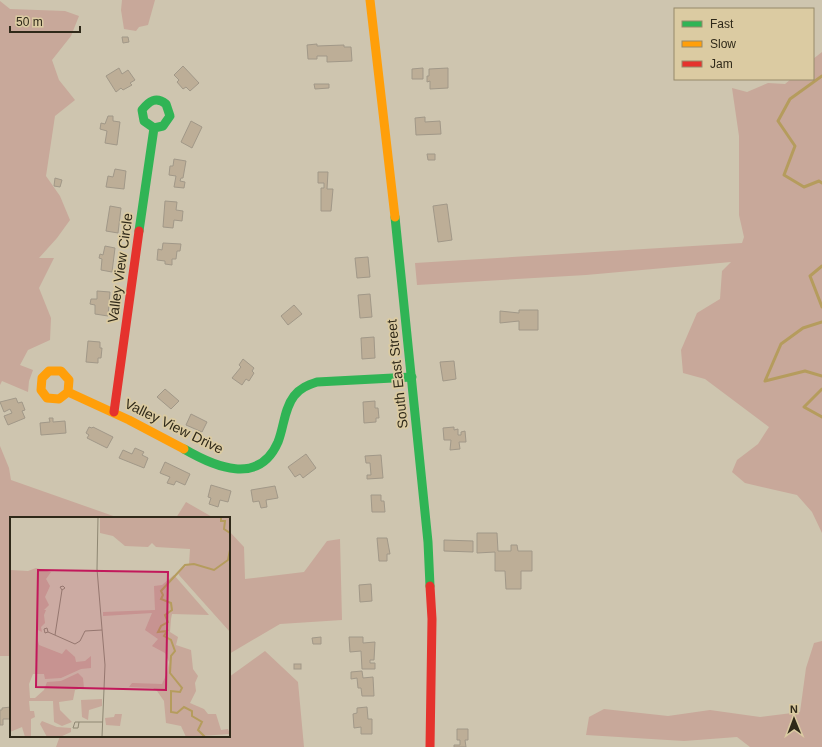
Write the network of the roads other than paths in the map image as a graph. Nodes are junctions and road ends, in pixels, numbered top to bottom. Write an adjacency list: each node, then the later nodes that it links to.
1 (370, 0): 3 (main road, South East Street)
2 (154, 128): 5 (main road, Valley View Circle)
3 (412, 377): 5 (main road, Valley View Drive); 6 (main road, South East Street)
4 (68, 392): 5 (main road, Valley View Drive)
5 (114, 412)
6 (430, 747)

